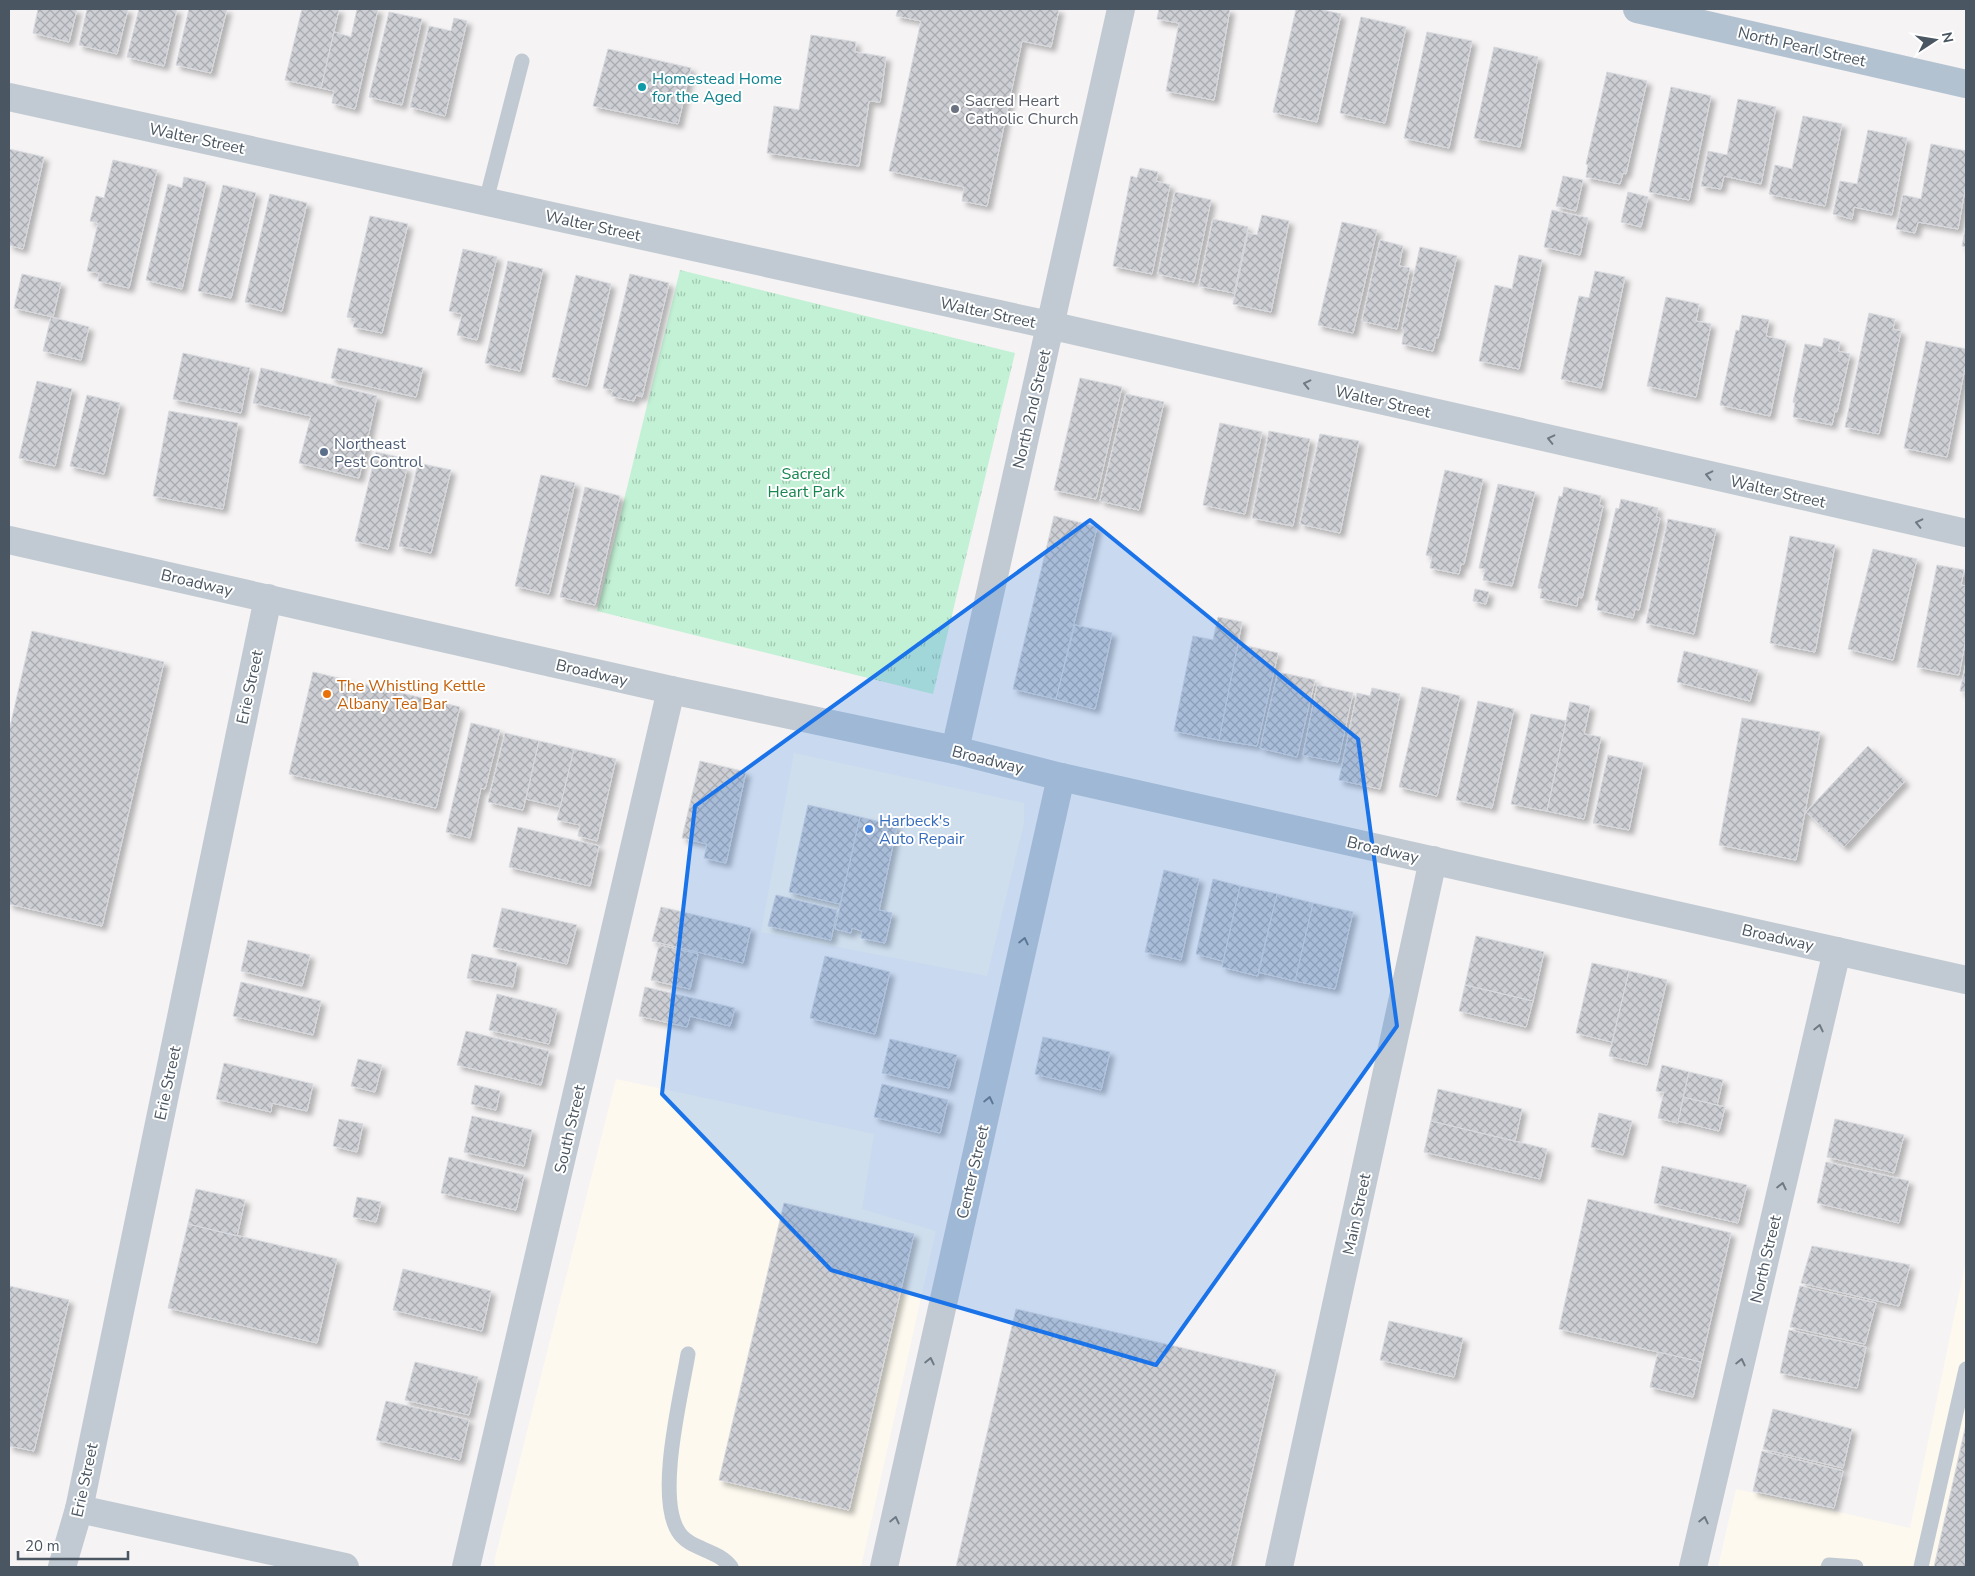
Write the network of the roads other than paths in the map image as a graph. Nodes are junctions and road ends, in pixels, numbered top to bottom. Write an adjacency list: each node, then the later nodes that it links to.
1 (1121, 9): 7 (street, North 2nd Street)
2 (1637, 9): 4 (main road, North Pearl Street)
3 (522, 61): 6 (lane)
4 (1966, 84)
5 (9, 97): 6 (street, Walter Street)
6 (486, 201): 7 (street, Walter Street)
7 (1049, 325): 8 (street, Walter Street, one-way to 7); 12 (street, North 2nd Street)
8 (1966, 533)
9 (9, 540): 10 (street, Broadway)
10 (268, 598): 11 (street, Broadway); 19 (street, Erie Street)
11 (672, 690): 12 (street, Broadway); 22 (street, South Street)
12 (955, 750): 13 (street, Broadway)
13 (1061, 777): 14 (street, Broadway); 24 (street, Center Street, one-way to 13)
14 (1433, 860): 15 (street, Broadway); 25 (street, Main Street)
15 (1837, 951): 16 (street, Broadway); 26 (street, North Street, one-way to 15)
16 (1966, 980)
17 (688, 1354): 23 (lane)
18 (1966, 1369): 29 (lane)
19 (78, 1509): 20 (street, Erie Street); 21 (street)
20 (62, 1567)
21 (345, 1567)
22 (466, 1567)
23 (731, 1567)
24 (884, 1567)
25 (1279, 1567)
26 (1693, 1567)
27 (1828, 1567): 28 (lane)
28 (1856, 1567)
29 (1921, 1567)

